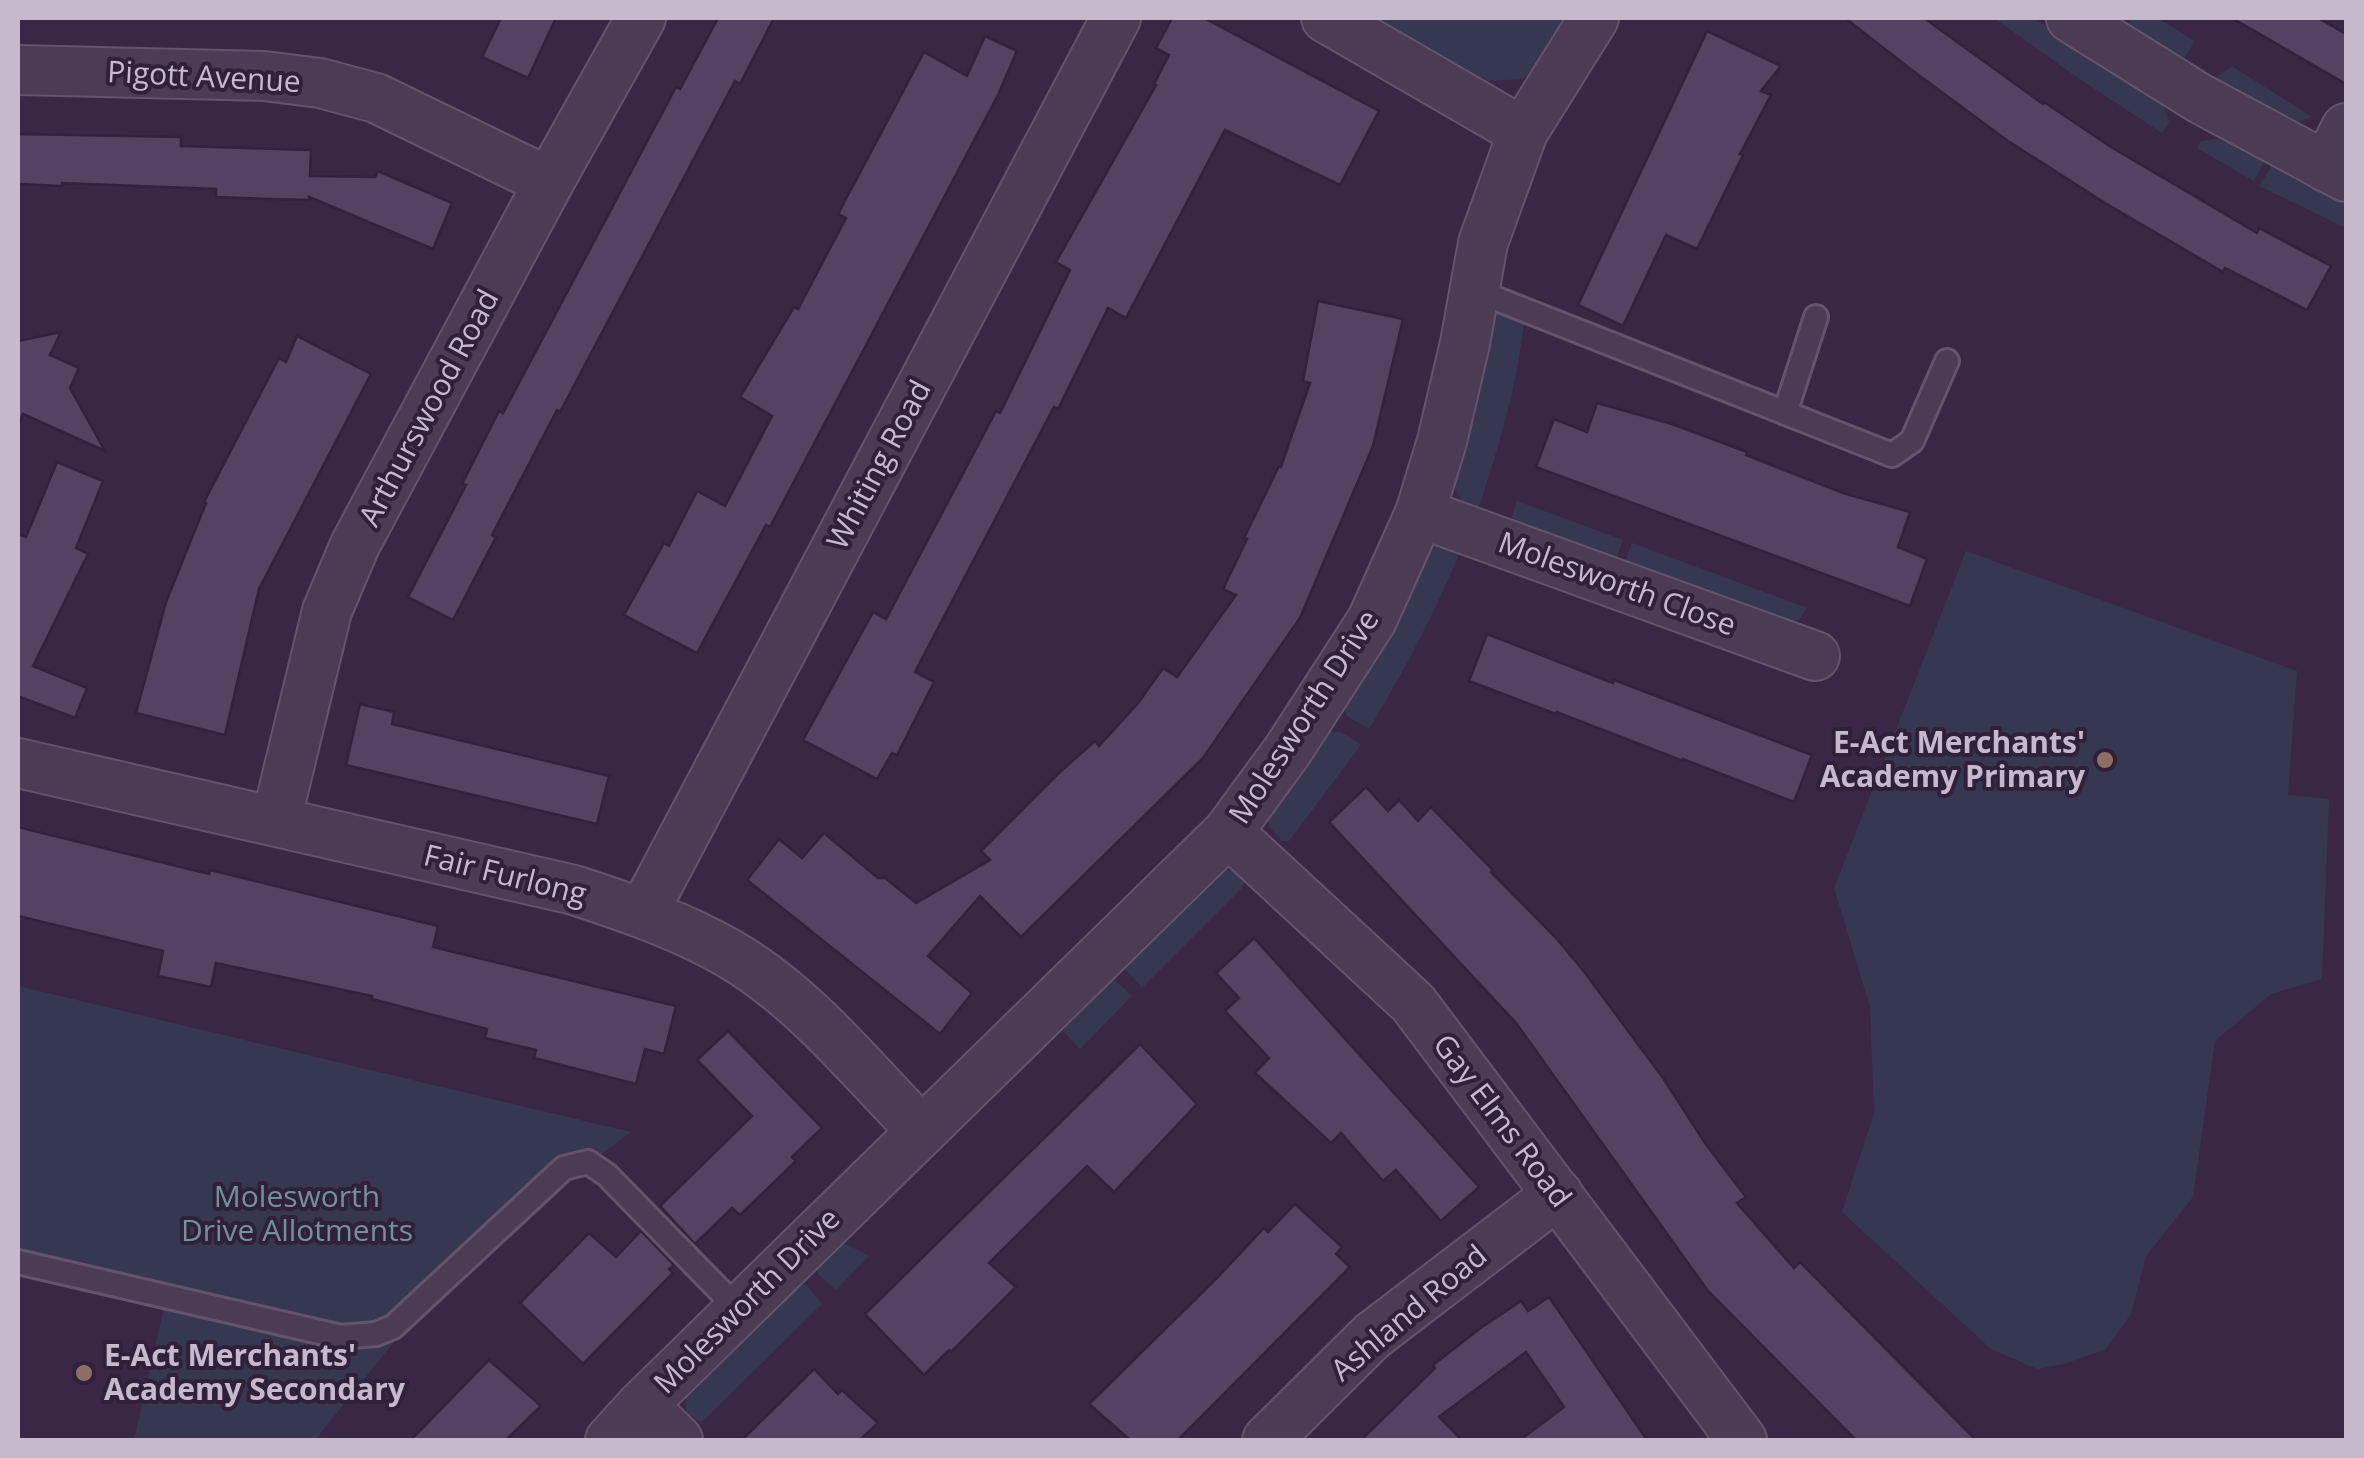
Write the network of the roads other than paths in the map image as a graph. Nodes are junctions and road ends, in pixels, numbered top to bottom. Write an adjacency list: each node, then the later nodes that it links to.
1 (640, 18): 9 (street, Arthurswood Road)
2 (1116, 18): 19 (street, Whiting Road)
3 (1326, 18): 7 (street)
4 (1594, 18): 7 (street, Molesworth Drive)
5 (2071, 18): 8 (street)
6 (18, 70): 9 (street, Pigott Avenue)
7 (1522, 132): 10 (street, Molesworth Drive)
8 (2340, 157)
9 (549, 182): 17 (street, Arthurswood Road)
10 (1474, 290): 13 (lane); 14 (street, Molesworth Drive)
11 (1816, 317): 13 (lane)
12 (1948, 361): 13 (lane)
13 (1785, 413)
14 (1420, 513): 15 (street, Molesworth Close); 18 (street, Molesworth Drive)
15 (1815, 656)
16 (18, 763): 17 (street, Fair Furlong)
17 (276, 822): 19 (street, Fair Furlong)
18 (1228, 832): 20 (street, Molesworth Drive); 21 (street, Gay Elms Road)
19 (643, 913): 20 (street, Fair Furlong)
20 (920, 1130): 23 (street, Molesworth Drive)
21 (1558, 1194): 27 (street, Ashland Road); 28 (street, Gay Elms Road)
22 (18, 1262): 23 (lane)
23 (739, 1310): 24 (street, Molesworth Drive)
24 (642, 1404): 25 (street, Molesworth Drive); 26 (street)
25 (610, 1440)
26 (678, 1440)
27 (1267, 1440)
28 (1742, 1440)

